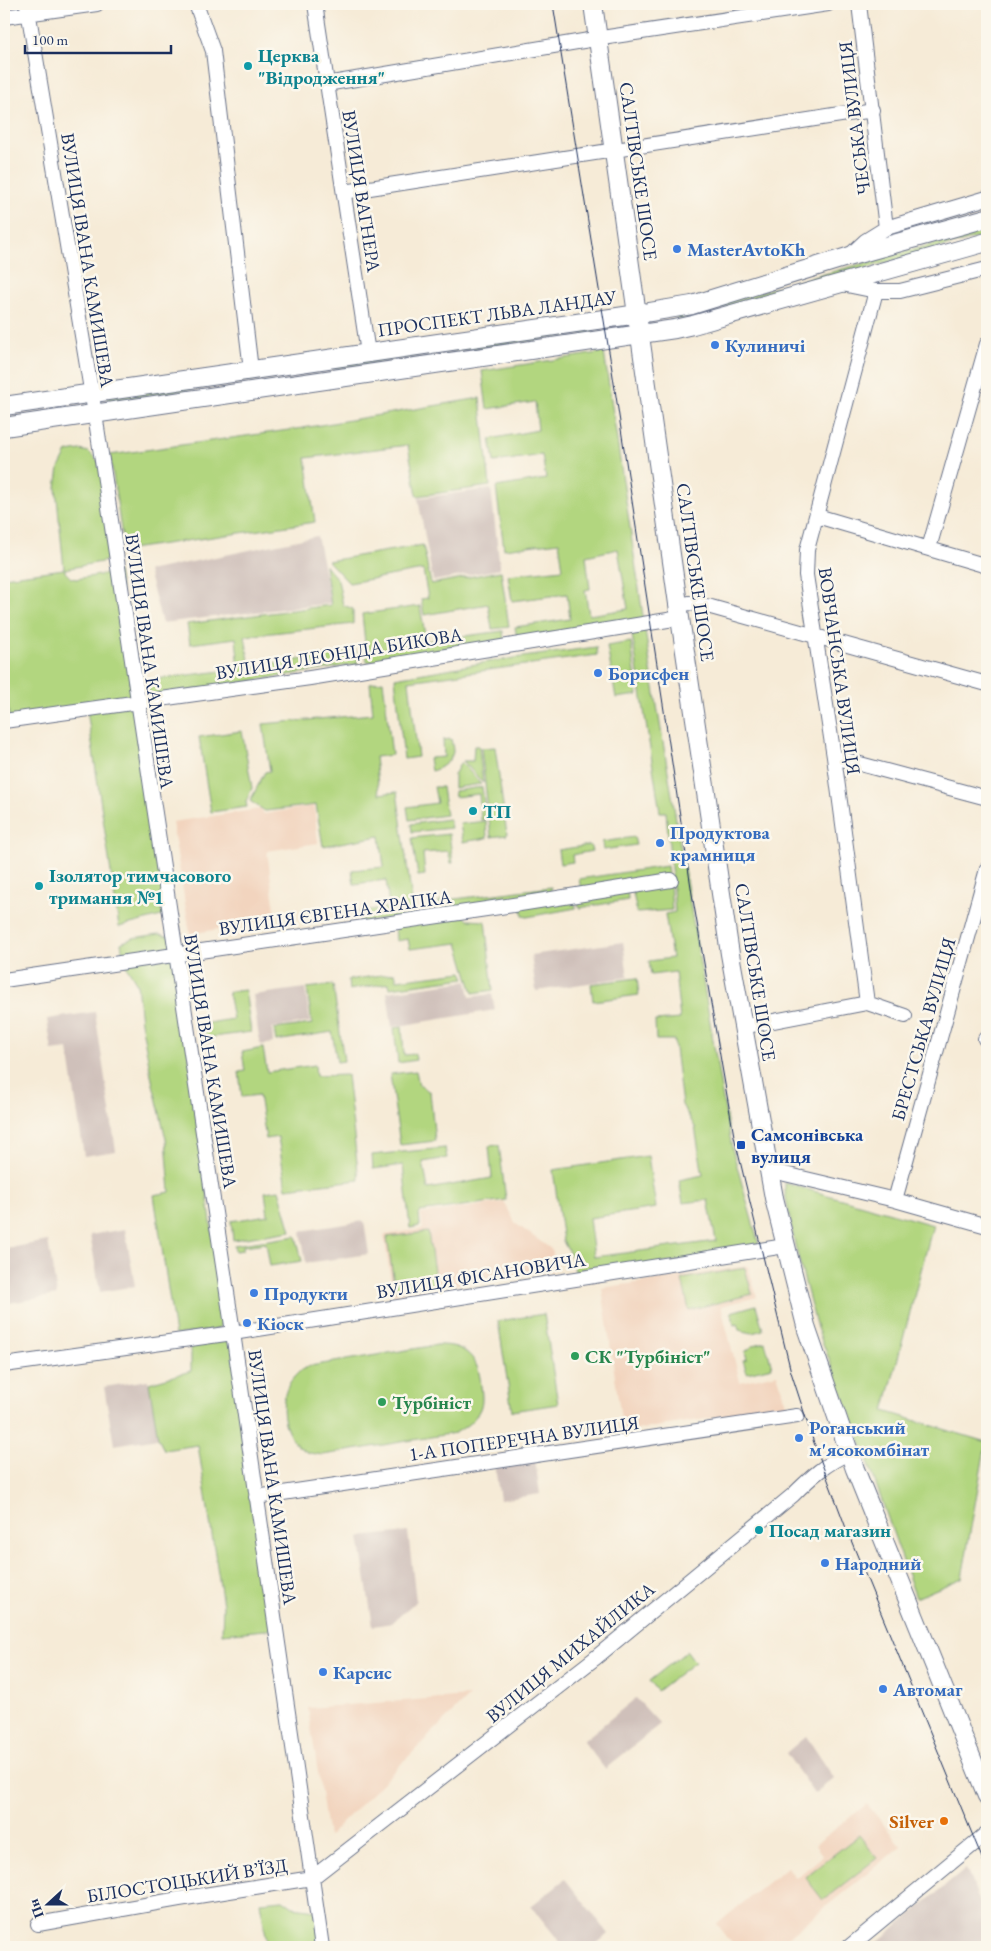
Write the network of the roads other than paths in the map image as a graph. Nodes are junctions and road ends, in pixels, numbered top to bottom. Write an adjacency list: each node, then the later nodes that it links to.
1 (97, 4): 7 (street)
2 (196, 4): 26 (street)
3 (315, 4): 10 (street, ВУЛИЦЯ ВАГНЕРА)
4 (593, 4): 9 (main road, САЛТІВСЬКЕ ШОСЕ)
5 (828, 4): 9 (street)
6 (859, 4): 11 (street, ЧЕСЬКА ВУЛИЦЯ)
7 (28, 9): 8 (street); 27 (street, ВУЛИЦЯ ІВАНА КАМИШЕВА)
8 (4, 17)
9 (598, 39): 10 (street); 12 (main road, САЛТІВСЬКЕ ШОСЕ)
10 (326, 84): 13 (street, ВУЛИЦЯ ВАГНЕРА)
11 (873, 110): 12 (street); 16 (street, ЧЕСЬКА ВУЛИЦЯ)
12 (614, 149): 13 (street); 22 (main road, САЛТІВСЬКЕ ШОСЕ)
13 (344, 192): 25 (street, ВУЛИЦЯ ВАГНЕРА)
14 (987, 198): 16 (street)
15 (987, 218): 18 (main road, ПРОСПЕКТ ЛЬВА ЛАНДАУ)
16 (886, 228): 18 (street)
17 (987, 242): 20 (main road)
18 (848, 258): 22 (main road, ПРОСПЕКТ ЛЬВА ЛАНДАУ)
19 (987, 269): 21 (street)
20 (841, 284): 21 (street); 23 (main road)
21 (876, 291): 31 (street, ВОВЧАНСЬКА ВУЛИЦЯ)
22 (638, 314): 23 (main road, САЛТІВСЬКЕ ШОСЕ); 25 (main road, ПРОСПЕКТ ЛЬВА ЛАНДАУ)
23 (641, 334): 29 (main road); 34 (main road, САЛТІВСЬКЕ ШОСЕ)
24 (987, 344): 32 (street)
25 (368, 354): 26 (main road, ПРОСПЕКТ ЛЬВА ЛАНДАУ)
26 (251, 370): 27 (main road, ПРОСПЕКТ ЛЬВА ЛАНДАУ)
27 (91, 394): 28 (main road, ПРОСПЕКТ ЛЬВА ЛАНДАУ); 29 (street, ВУЛИЦЯ ІВАНА КАМИШЕВА)
28 (4, 406)
29 (95, 414): 30 (main road); 37 (street, ВУЛИЦЯ ІВАНА КАМИШЕВА)
30 (4, 427)
31 (817, 516): 32 (street); 35 (street, ВОВЧАНСЬКА ВУЛИЦЯ)
32 (929, 548): 33 (street)
33 (987, 566)
34 (679, 612): 35 (street, ВУЛИЦЯ ЛЕОНІДА БИКОВА); 37 (street, ВУЛИЦЯ ЛЕОНІДА БИКОВА); 48 (main road, САЛТІВСЬКЕ ШОСЕ)
35 (814, 636): 36 (street, ВУЛИЦЯ ЛЕОНІДА БИКОВА); 39 (street, ВОВЧАНСЬКА ВУЛИЦЯ)
36 (987, 684)
37 (137, 704): 38 (street, ВУЛИЦЯ ЛЕОНІДА БИКОВА); 44 (street, ВУЛИЦЯ ІВАНА КАМИШЕВА)
38 (4, 721)
39 (834, 757): 40 (street); 46 (street, ВОВЧАНСЬКА ВУЛИЦЯ)
40 (987, 798)
41 (987, 869): 43 (street, БРЕСТСЬКА ВУЛИЦЯ)
42 (672, 880): 44 (street, ВУЛИЦЯ ЄВГЕНА ХРАПКА)
43 (982, 906): 50 (street, БРЕСТСЬКА ВУЛИЦЯ)
44 (176, 954): 45 (street, ВУЛИЦЯ ЄВГЕНА ХРАПКА); 53 (street, ВУЛИЦЯ ІВАНА КАМИШЕВА)
45 (4, 980)
46 (867, 1003): 47 (street); 48 (street)
47 (905, 1016)
48 (742, 1027): 49 (main road, САЛТІВСЬКЕ ШОСЕ)
49 (768, 1170): 50 (street); 52 (main road, САЛТІВСЬКЕ ШОСЕ)
50 (895, 1200): 51 (street)
51 (987, 1226)
52 (785, 1246): 53 (street, ВУЛИЦЯ ФІСАНОВИЧА); 56 (main road, САЛТІВСЬКЕ ШОСЕ)
53 (233, 1333): 54 (street, ВУЛИЦЯ ФІСАНОВИЧА); 57 (street, ВУЛИЦЯ ІВАНА КАМИШЕВА)
54 (4, 1365)
55 (797, 1416): 57 (street, 1-А ПОПЕРЕЧНА ВУЛИЦЯ)
56 (849, 1453): 58 (main road, САЛТІВСЬКЕ ШОСЕ); 60 (street, ВУЛИЦЯ МИХАЙЛИКА)
57 (256, 1497): 60 (street, ВУЛИЦЯ ІВАНА КАМИШЕВА)
58 (987, 1796)
59 (987, 1833): 63 (street)
60 (312, 1878): 61 (street, БІЛОСТОЦЬКИЙ В’ЇЗД); 62 (street, ВУЛИЦЯ ІВАНА КАМИШЕВА)
61 (38, 1924)
62 (322, 1947)
63 (849, 1947)

